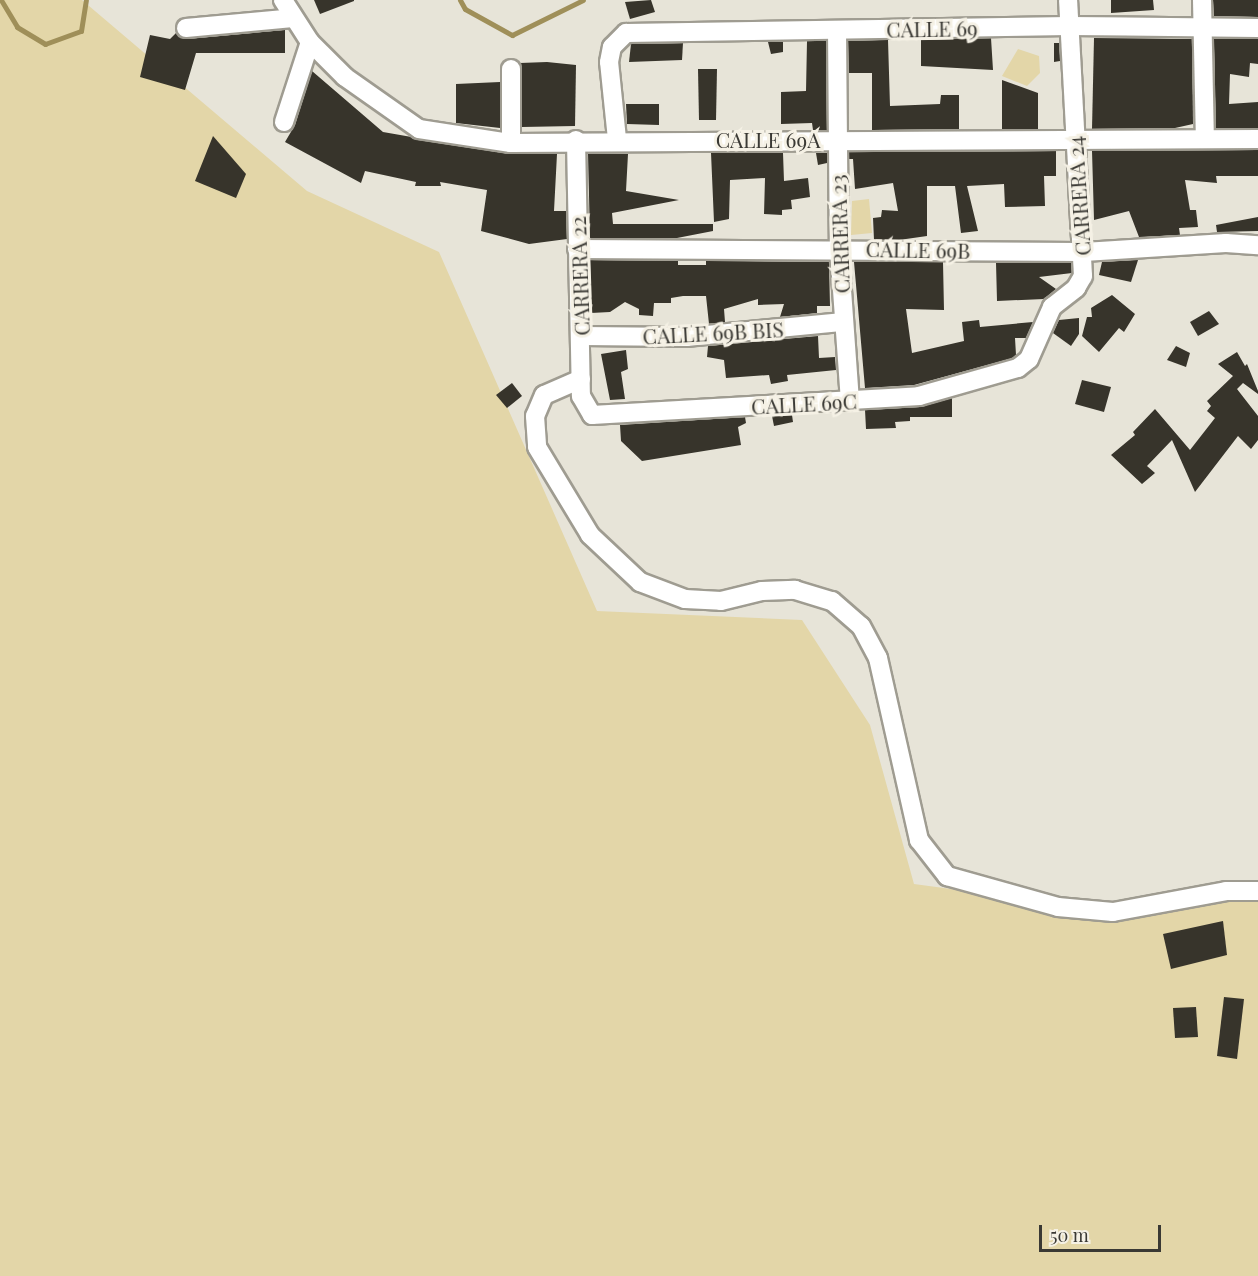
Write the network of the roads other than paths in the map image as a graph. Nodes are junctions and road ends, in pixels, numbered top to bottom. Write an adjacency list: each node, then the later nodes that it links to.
1 (283, 0): 4 (street, CALLE 69A)
2 (1068, 0): 5 (street, CARRERA 24)
3 (1202, 0): 6 (street)
4 (293, 18): 7 (street); 10 (street, CALLE 69A)
5 (1069, 26): 6 (street, CALLE 69); 9 (street, CALLE 69); 14 (street, CARRERA 24)
6 (1202, 26): 8 (street, CALLE 69); 15 (street)
7 (186, 28)
8 (1258, 28)
9 (837, 30): 13 (street, CARRERA 23); 16 (street, CALLE 69)
10 (310, 42): 12 (street); 19 (street, CALLE 69A)
11 (511, 69): 19 (street)
12 (284, 123)
13 (836, 138): 14 (street, CALLE 69A); 16 (street, CALLE 69A); 21 (street, CARRERA 23)
14 (1073, 138): 15 (street, CALLE 69A); 23 (street, CARRERA 24)
15 (1204, 138): 17 (street, CALLE 69A)
16 (617, 139): 18 (street, CALLE 69A)
17 (1258, 139)
18 (576, 140): 19 (street, CALLE 69A); 22 (street, CARRERA 22)
19 (511, 143)
20 (1258, 245): 23 (street, CALLE 69B)
21 (839, 248): 22 (street, CALLE 69B); 23 (street, CALLE 69B); 24 (street, CARRERA 23)
22 (578, 249): 25 (street, CARRERA 22)
23 (1084, 252): 26 (street, CARRERA 24)
24 (843, 322): 25 (street, CALLE 69B BIS); 28 (street, CARRERA 23)
25 (582, 336): 27 (street, CARRERA 22)
26 (1018, 368): 28 (street, CALLE 69C)
27 (581, 379): 29 (street, CARRERA 22); 30 (street)
28 (850, 401): 29 (street, CALLE 69C)
29 (587, 410)
30 (1258, 891)

